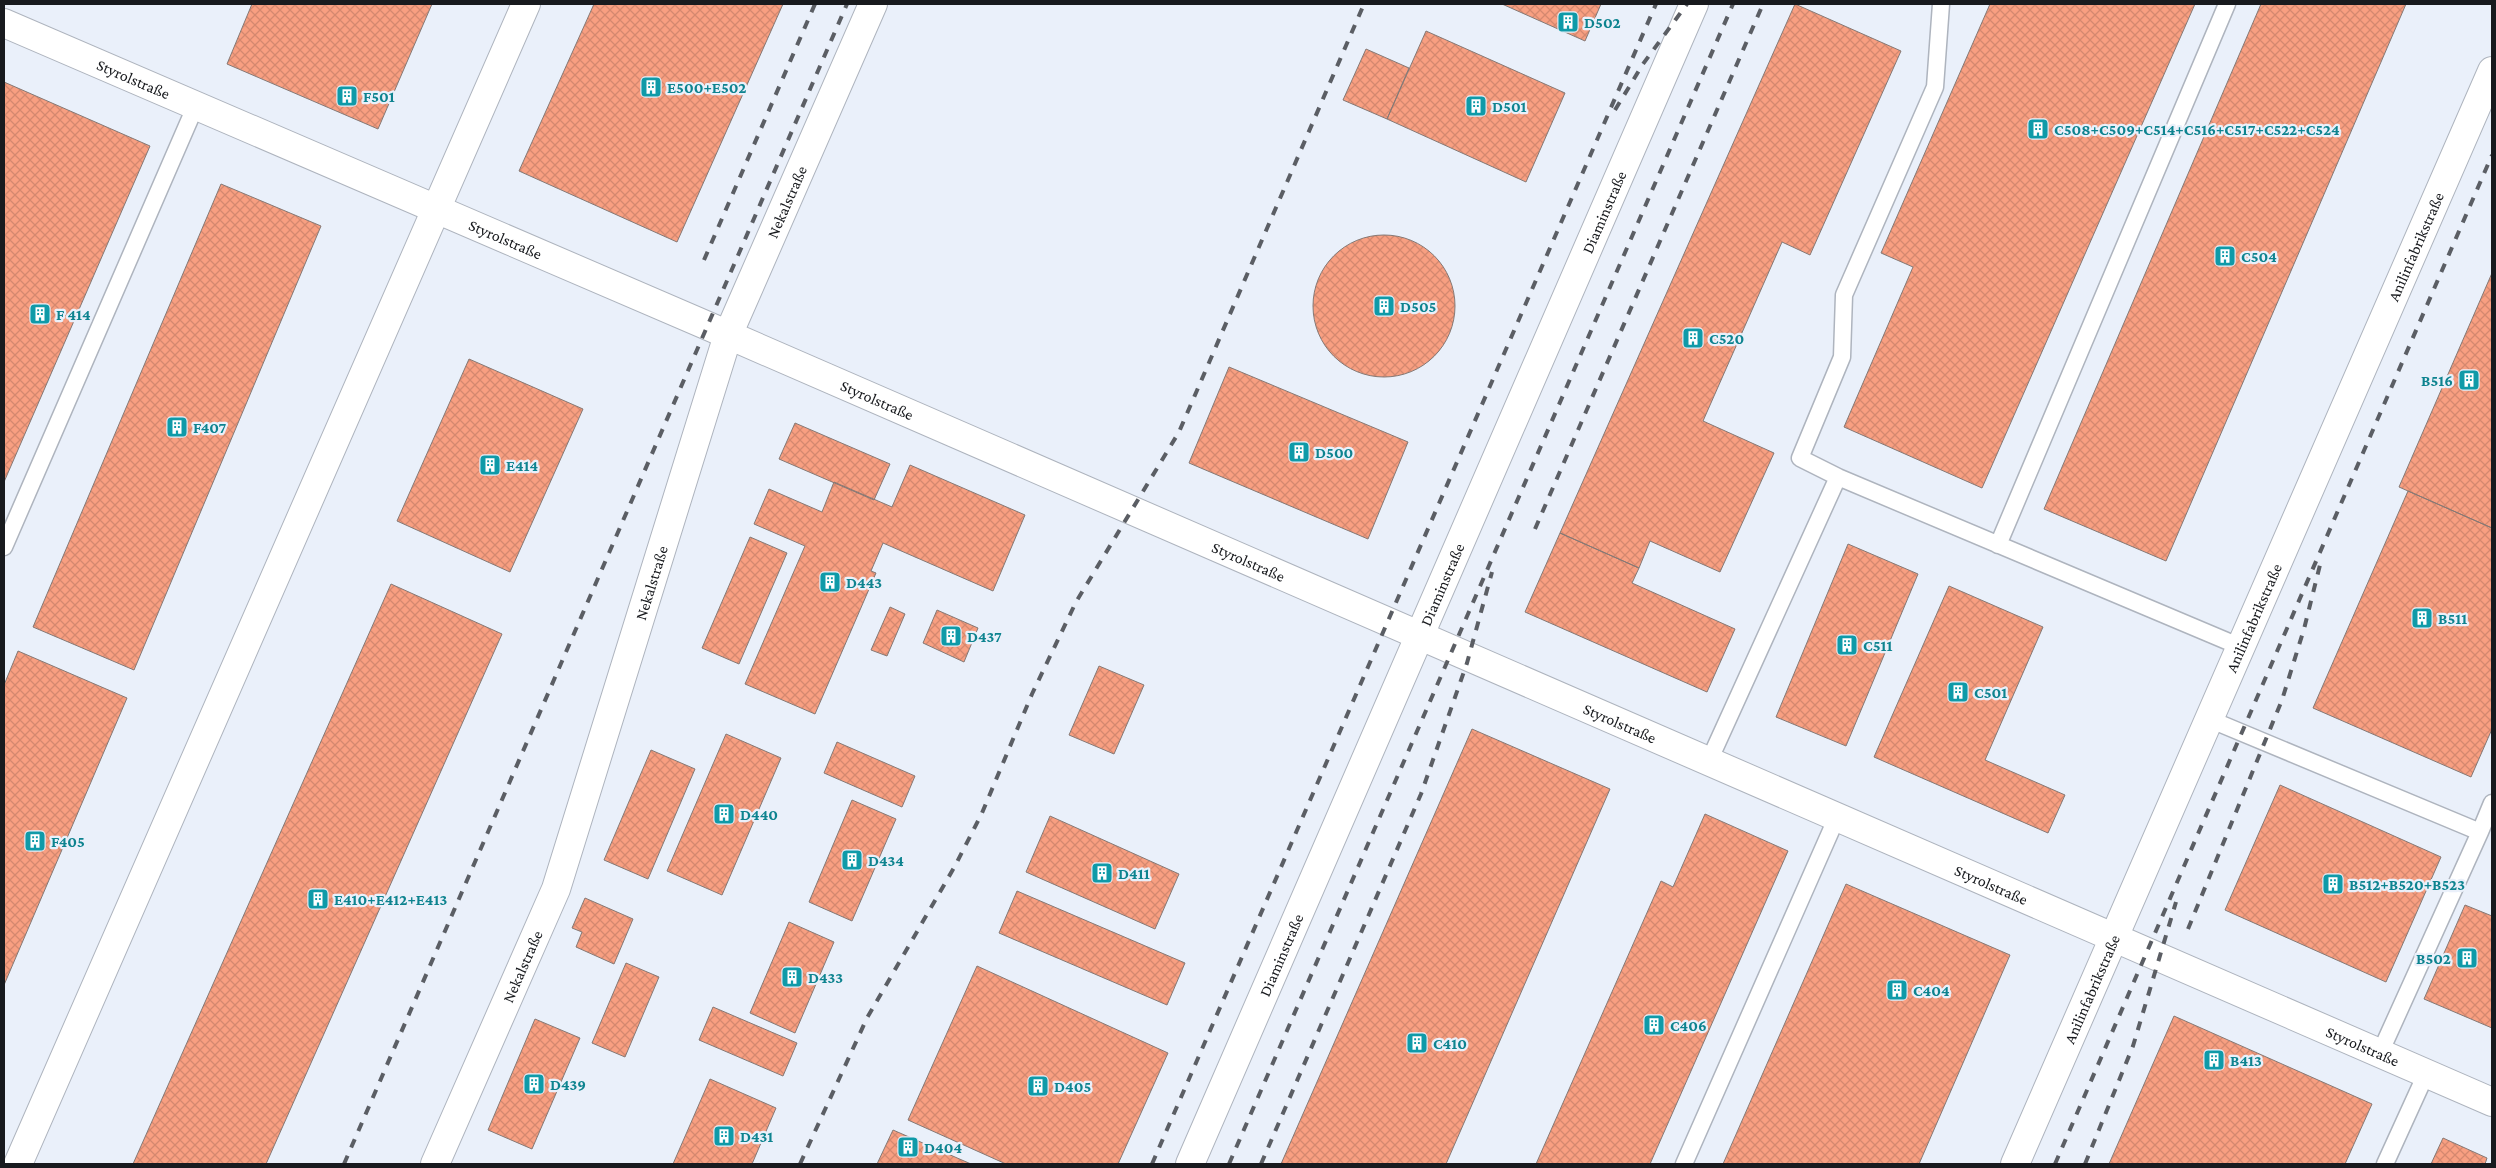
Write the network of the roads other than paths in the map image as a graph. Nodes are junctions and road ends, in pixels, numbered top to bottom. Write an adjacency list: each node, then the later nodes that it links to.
1 (526, 4): 9 (street)
2 (873, 4): 10 (street, Nekalstraße)
3 (1694, 4): 14 (street, Diaminstraße)
4 (1941, 4): 11 (lane)
5 (2227, 4): 12 (lane)
6 (4, 23): 8 (street, Styrolstraße)
7 (2492, 71): 15 (street, Anilinfabrikstraße)
8 (196, 105): 9 (street, Styrolstraße); 13 (lane)
9 (436, 208): 10 (street, Styrolstraße); 25 (street)
10 (728, 335): 14 (street, Styrolstraße); 26 (street, Nekalstraße)
11 (1838, 477): 12 (lane); 17 (lane)
12 (1998, 545): 15 (lane)
13 (4, 547)
14 (1421, 636): 17 (street, Styrolstraße); 27 (street, Diaminstraße)
15 (2241, 647): 16 (street, Anilinfabrikstraße)
16 (2209, 719): 20 (lane); 21 (street, Anilinfabrikstraße)
17 (1709, 761): 19 (street, Styrolstraße)
18 (2492, 803): 20 (lane)
19 (1837, 817): 21 (street, Styrolstraße); 28 (lane)
20 (2480, 832): 22 (lane)
21 (2114, 937): 22 (street, Styrolstraße); 29 (street, Anilinfabrikstraße)
22 (2380, 1053): 23 (street, Styrolstraße)
23 (2426, 1074): 24 (street, Styrolstraße); 30 (lane)
24 (2492, 1102)
25 (18, 1164)
26 (435, 1164)
27 (1190, 1164)
28 (1684, 1164)
29 (2015, 1164)
30 (2385, 1164)

